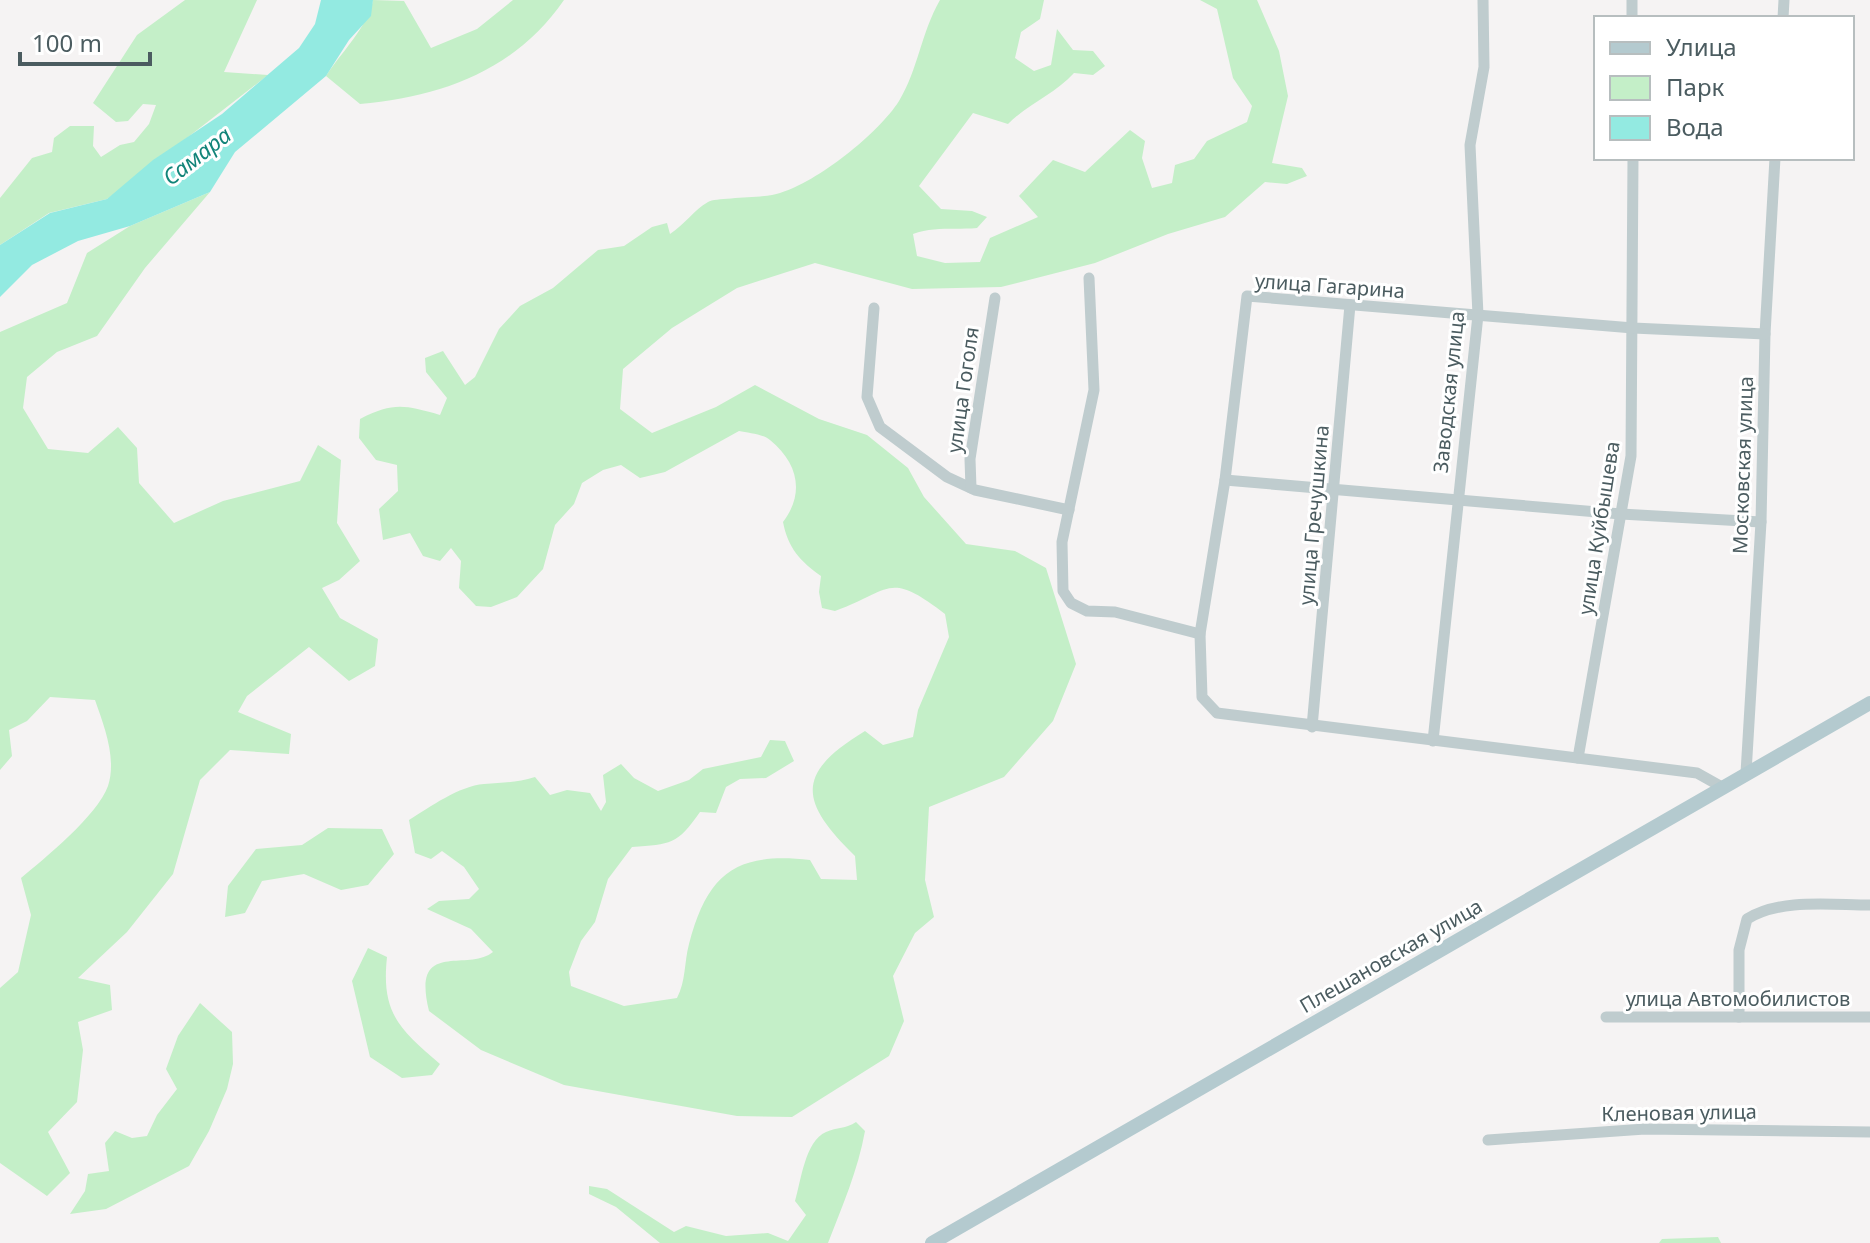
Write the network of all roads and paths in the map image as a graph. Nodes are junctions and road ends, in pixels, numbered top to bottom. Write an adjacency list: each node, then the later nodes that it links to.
1 (1483, 0): 8 (street, Заводская улица)
2 (1633, 160): 9 (street, улица Куйбышева)
3 (1775, 160): 10 (street, Московская улица)
4 (1089, 278): 15 (street)
5 (995, 298): 12 (street, улица Гоголя)
6 (1350, 305): 8 (street, улица Гагарина); 11 (street, улица Гагарина); 13 (street, улица Гречушкина)
7 (874, 308): 12 (street)
8 (1478, 315): 9 (street, улица Гагарина); 14 (street, Заводская улица)
9 (1633, 328): 10 (street, улица Гагарина); 16 (street, улица Куйбышева)
10 (1765, 334): 17 (street, Московская улица)
11 (1225, 480): 13 (street); 18 (street, улица Гагарина)
12 (971, 488): 15 (street)
13 (1336, 488): 14 (street); 20 (street, улица Гречушкина)
14 (1456, 498): 16 (street); 21 (street, Заводская улица)
15 (1069, 510): 18 (street)
16 (1621, 514): 17 (street); 22 (street, улица Куйбышева)
17 (1761, 522): 23 (street, Московская улица)
18 (1200, 634): 20 (street, улица Гагарина)
19 (1870, 703): 23 (main road, Плешановская улица)
20 (1312, 727): 21 (street)
21 (1433, 741): 22 (street)
22 (1578, 758): 24 (street)
23 (1746, 773): 24 (main road, Плешановская улица)
24 (1722, 787): 31 (main road, Плешановская улица)
25 (1870, 905): 27 (street)
26 (1606, 1017): 27 (street, улица Автомобилистов)
27 (1739, 1017): 28 (street, улица Автомобилистов)
28 (1870, 1017)
29 (1870, 1132): 30 (street, Кленовая улица)
30 (1488, 1140)
31 (932, 1243)

